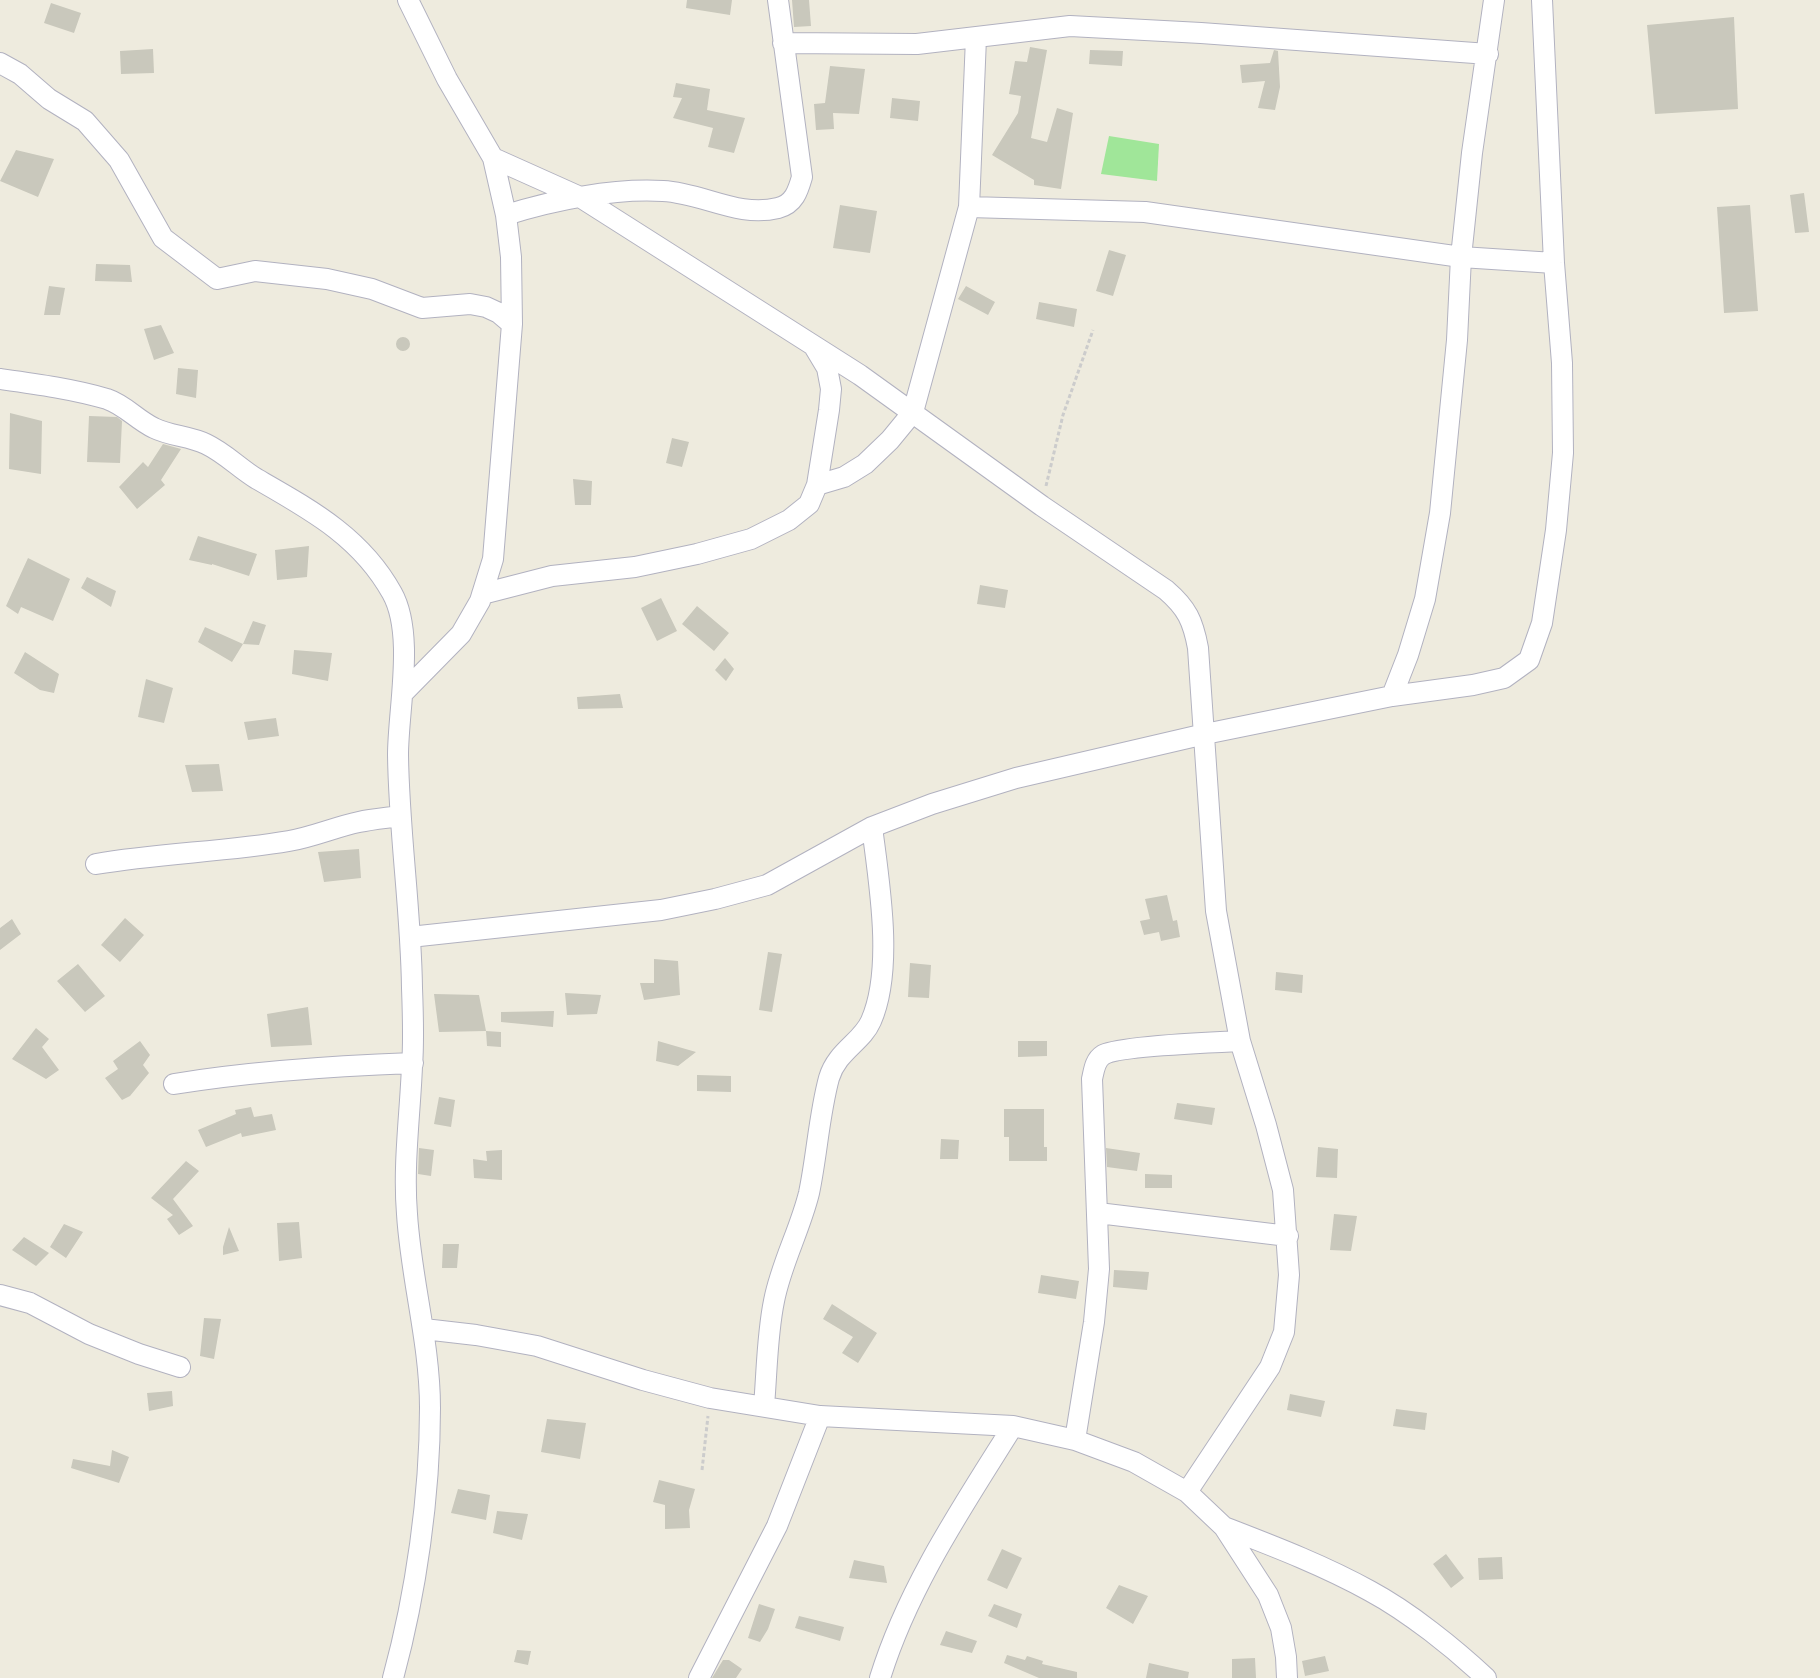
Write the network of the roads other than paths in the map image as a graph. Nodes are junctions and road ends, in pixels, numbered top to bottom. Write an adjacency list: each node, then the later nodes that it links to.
1 (408, 0): 9 (street)
2 (778, 0): 6 (street)
3 (1494, 0): 7 (street)
4 (1542, 0): 14 (street)
5 (976, 38): 6 (street); 7 (street); 11 (street)
6 (783, 43): 10 (street)
7 (1488, 54): 13 (street)
8 (0, 63): 15 (street)
9 (493, 158): 10 (street); 12 (street)
10 (580, 197): 12 (street); 16 (street)
11 (969, 207): 13 (street); 18 (street)
12 (506, 215): 15 (street)
13 (1461, 257): 14 (street); 22 (street)
14 (1554, 263): 22 (street)
15 (512, 324): 20 (street)
16 (814, 346): 18 (street); 19 (street)
17 (0, 379): 21 (street)
18 (913, 412): 19 (street); 23 (street)
19 (817, 485): 20 (street)
20 (482, 594): 21 (street)
21 (403, 693): 24 (street)
22 (1392, 696): 23 (street)
23 (1205, 734): 25 (street); 28 (street)
24 (400, 816): 26 (street); 27 (street)
25 (872, 827): 27 (street); 36 (street)
26 (96, 864)
27 (410, 937): 29 (street)
28 (1240, 1041): 31 (street); 32 (street)
29 (413, 1063): 30 (street); 34 (street)
30 (174, 1084)
31 (1098, 1213): 32 (street); 39 (street)
32 (1288, 1236): 40 (street)
33 (0, 1295): 35 (street)
34 (424, 1330): 36 (street); 42 (street)
35 (180, 1367)
36 (764, 1406): 37 (street)
37 (820, 1416): 38 (street); 43 (street)
38 (1013, 1426): 39 (street); 44 (street)
39 (1075, 1440): 40 (street)
40 (1187, 1492): 41 (street)
41 (1224, 1527): 45 (street); 46 (street)
42 (393, 1678)
43 (699, 1678)
44 (880, 1678)
45 (1287, 1678)
46 (1486, 1678)

